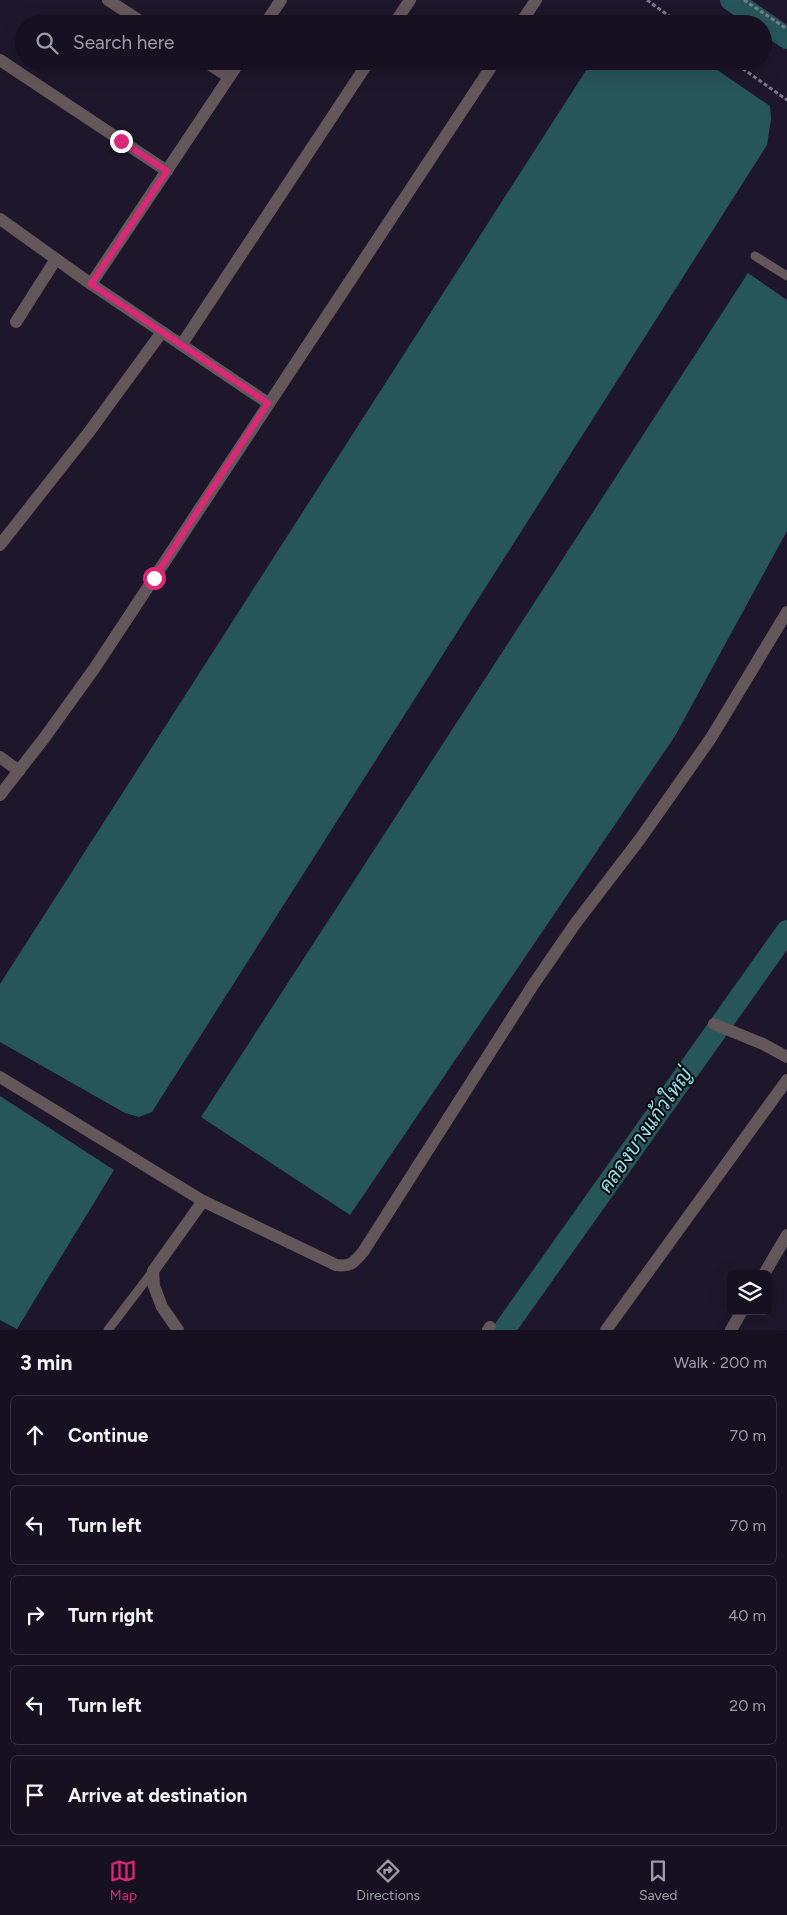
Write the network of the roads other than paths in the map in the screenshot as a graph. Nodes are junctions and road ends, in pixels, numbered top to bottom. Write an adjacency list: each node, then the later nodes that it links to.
1 (108, 0): 5 (street)
2 (280, 0): 6 (street)
3 (410, 0): 7 (street)
4 (530, 2): 8 (street)
5 (132, 15)
6 (271, 15)
7 (400, 15)
8 (524, 15)
9 (0, 60): 11 (street)
10 (15, 70): 17 (street)
11 (15, 70)
12 (218, 70): 16 (street)
13 (234, 70): 16 (street)
14 (363, 70): 25 (street)
15 (489, 70): 26 (street)
16 (229, 77): 17 (street)
17 (167, 171): 22 (street)
18 (0, 219): 20 (street)
19 (755, 256): 21 (lane)
20 (56, 259): 22 (street); 23 (street)
21 (787, 276)
22 (91, 284): 24 (street)
23 (16, 322)
24 (162, 332): 25 (street); 27 (street)
25 (182, 344): 26 (street)
26 (268, 403): 30 (street)
27 (0, 545)
28 (787, 612): 36 (street)
29 (0, 757): 30 (street)
30 (19, 771): 31 (street)
31 (0, 796)
32 (715, 1025): 33 (street)
33 (787, 1056)
34 (0, 1077): 36 (street)
35 (787, 1080): 43 (street)
36 (203, 1201): 39 (street)
37 (787, 1236): 38 (street)
38 (766, 1270)
39 (153, 1271): 41 (lane); 42 (street)
40 (740, 1315): 44 (street)
41 (108, 1330)
42 (178, 1330)
43 (606, 1330)
44 (731, 1330)

